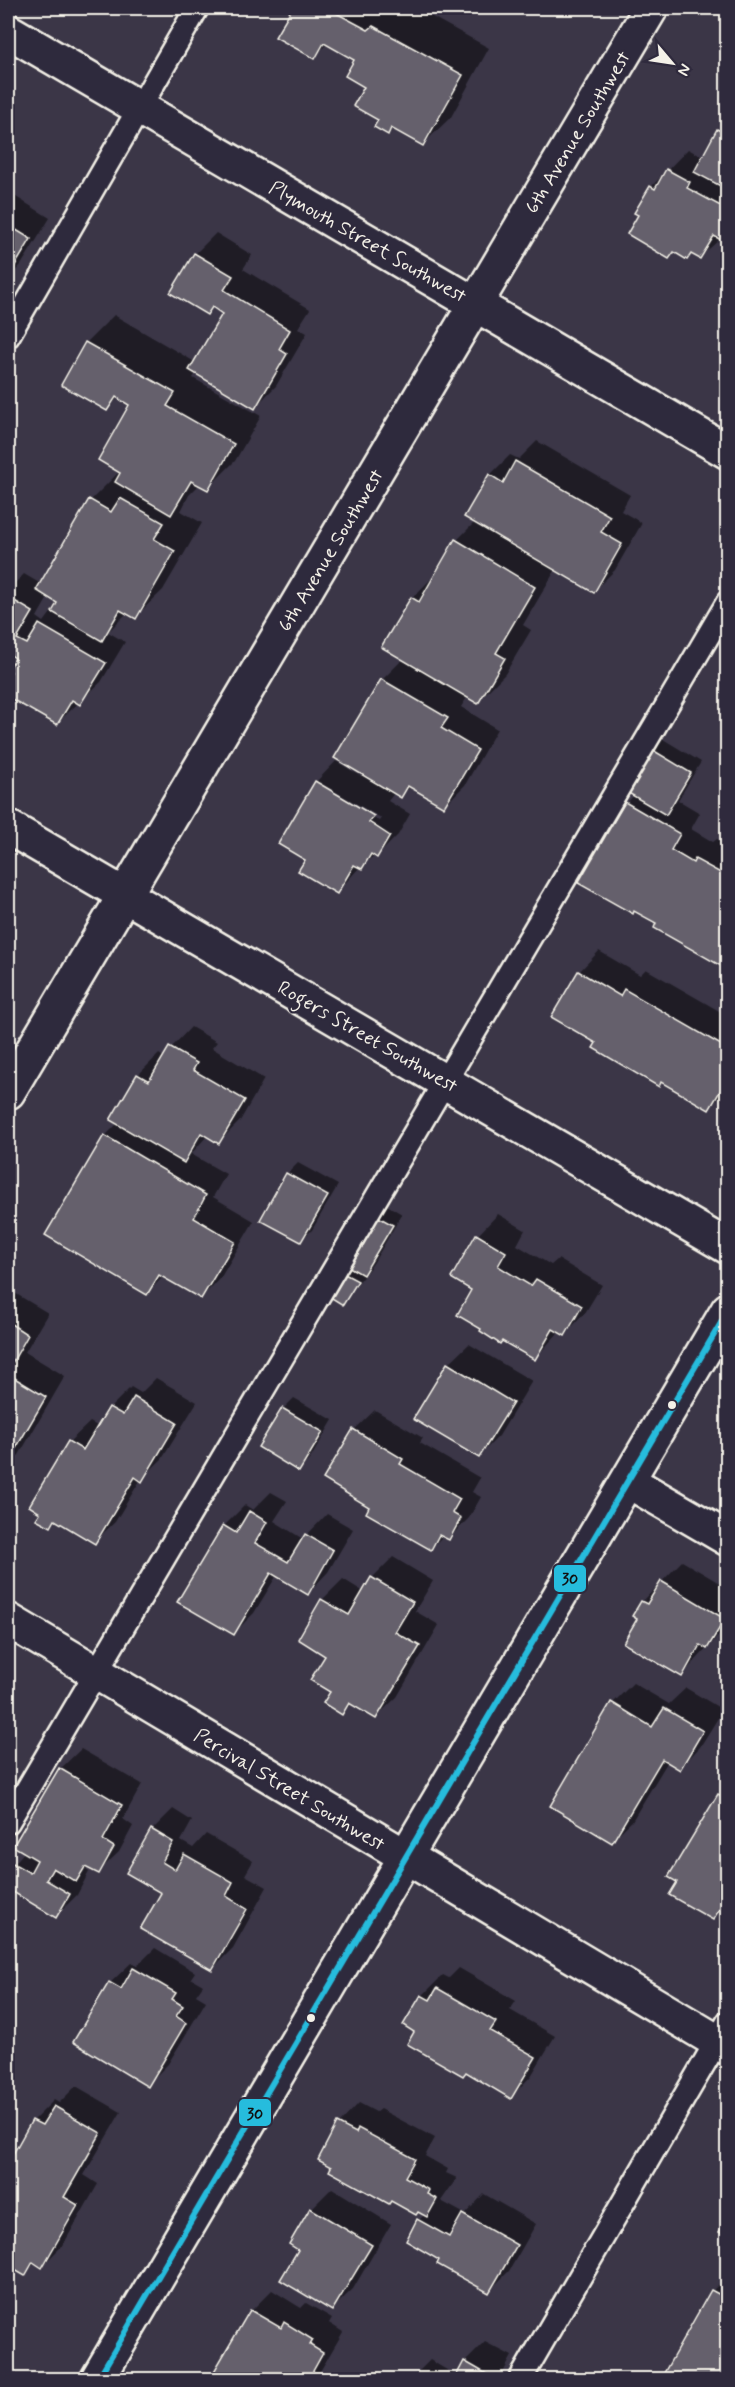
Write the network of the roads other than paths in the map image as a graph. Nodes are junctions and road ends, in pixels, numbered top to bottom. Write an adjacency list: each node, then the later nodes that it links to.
1 (198, 8): 4 (lane)
2 (651, 8): 5 (street, 6th Avenue Southwest)
3 (8, 31): 4 (street, Plymouth Street Southwest)
4 (138, 107): 5 (street, Plymouth Street Southwest); 6 (lane)
5 (475, 304): 7 (street, Plymouth Street Southwest); 10 (street, 6th Avenue Southwest)
6 (8, 336)
7 (728, 452)
8 (728, 602): 11 (lane)
9 (8, 827): 10 (street, Rogers Street Southwest)
10 (126, 894): 11 (street, Rogers Street Southwest); 12 (street, 6th Avenue Southwest)
11 (445, 1081): 13 (street, Rogers Street Southwest); 18 (lane)
12 (8, 1092)
13 (728, 1247)
14 (728, 1310): 15 (street)
15 (628, 1481): 16 (street); 20 (street)
16 (728, 1539)
17 (8, 1620): 18 (street, Percival Street Southwest)
18 (96, 1672): 19 (lane); 20 (street, Percival Street Southwest)
19 (8, 1822)
20 (403, 1858): 21 (street, Percival Street Southwest); 22 (street)
21 (724, 2037): 23 (lane)
22 (97, 2379)
23 (520, 2379)

